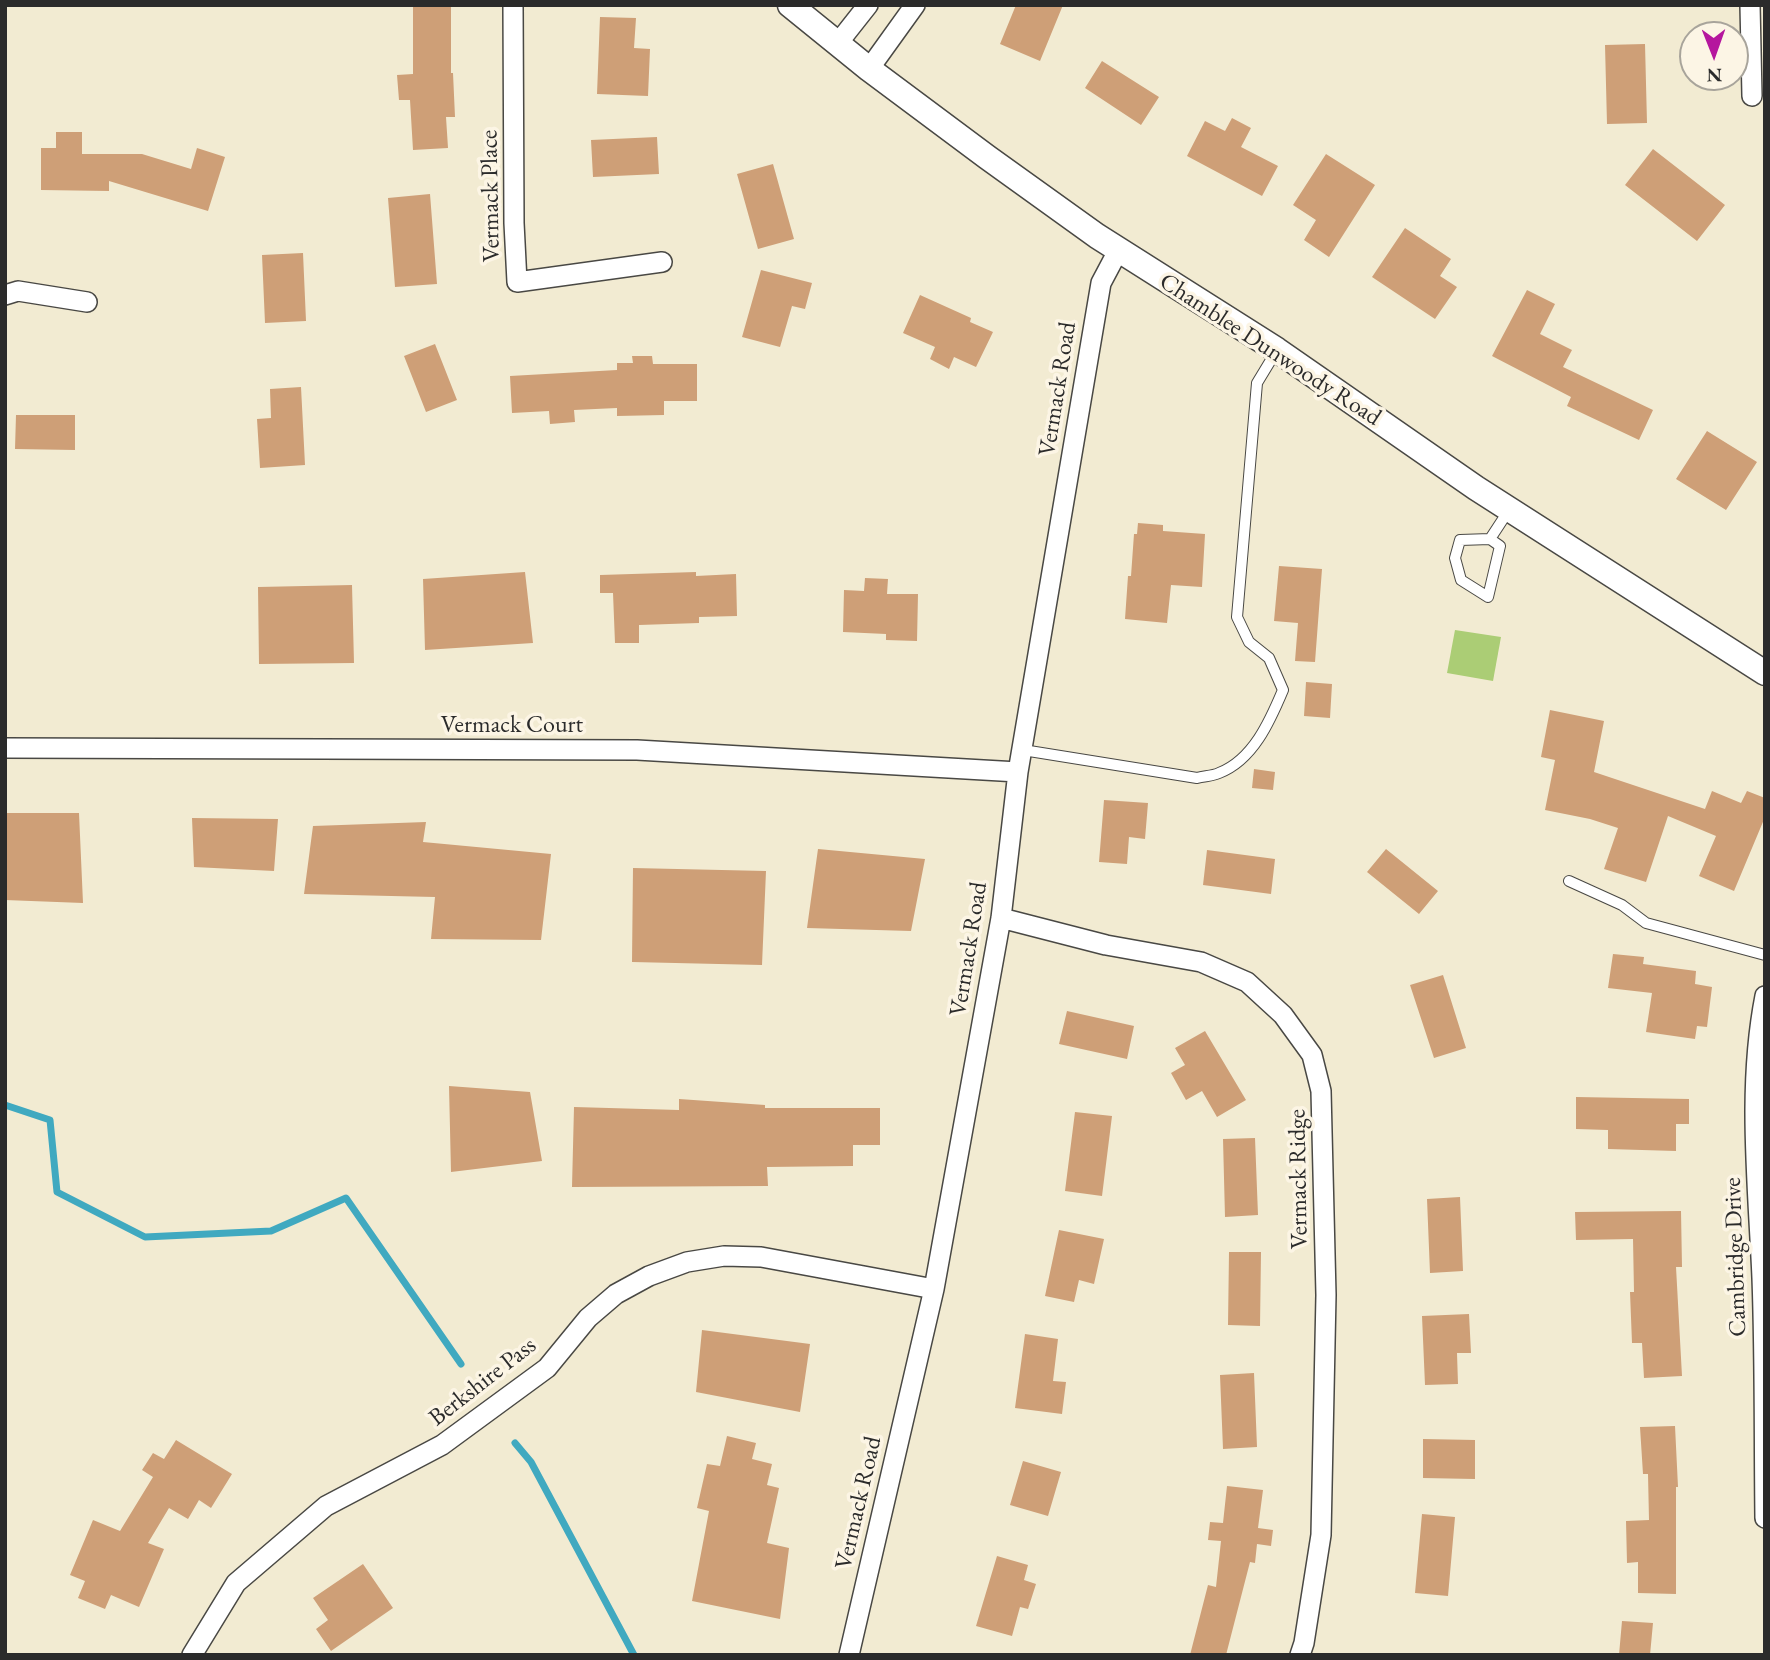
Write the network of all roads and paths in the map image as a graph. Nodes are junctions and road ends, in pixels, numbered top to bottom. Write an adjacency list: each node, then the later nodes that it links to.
1 (513, 5): 10 (street, Vermack Place)
2 (790, 5): 6 (street, Chamblee Dunwoody Road)
3 (868, 5): 6 (street)
4 (915, 5): 7 (street)
5 (1749, 5): 8 (street)
6 (838, 43): 7 (street, Chamblee Dunwoody Road)
7 (869, 69): 9 (street, Chamblee Dunwoody Road)
8 (1752, 96)
9 (1119, 249): 13 (street, Chamblee Dunwoody Road); 18 (street, Vermack Road)
10 (662, 262)
11 (5, 295): 12 (street)
12 (87, 302)
13 (1277, 350): 14 (street, Chamblee Dunwoody Road); 18 (lane)
14 (1510, 510): 15 (lane); 16 (street, Chamblee Dunwoody Road)
15 (1490, 539): 15 (lane)
16 (1765, 673)
17 (5, 748): 19 (street, Vermack Court)
18 (1023, 750): 19 (street, Vermack Road)
19 (1018, 772): 21 (street, Vermack Road)
20 (1569, 881): 22 (lane)
21 (1001, 918): 24 (street, Vermack Road); 28 (street, Vermack Ridge)
22 (1765, 955)
23 (1765, 996): 25 (street, Cambridge Drive)
24 (933, 1289): 26 (street, Berkshire Pass); 27 (street, Vermack Road)
25 (1765, 1518)
26 (192, 1655)
27 (849, 1655)
28 (1300, 1655)

